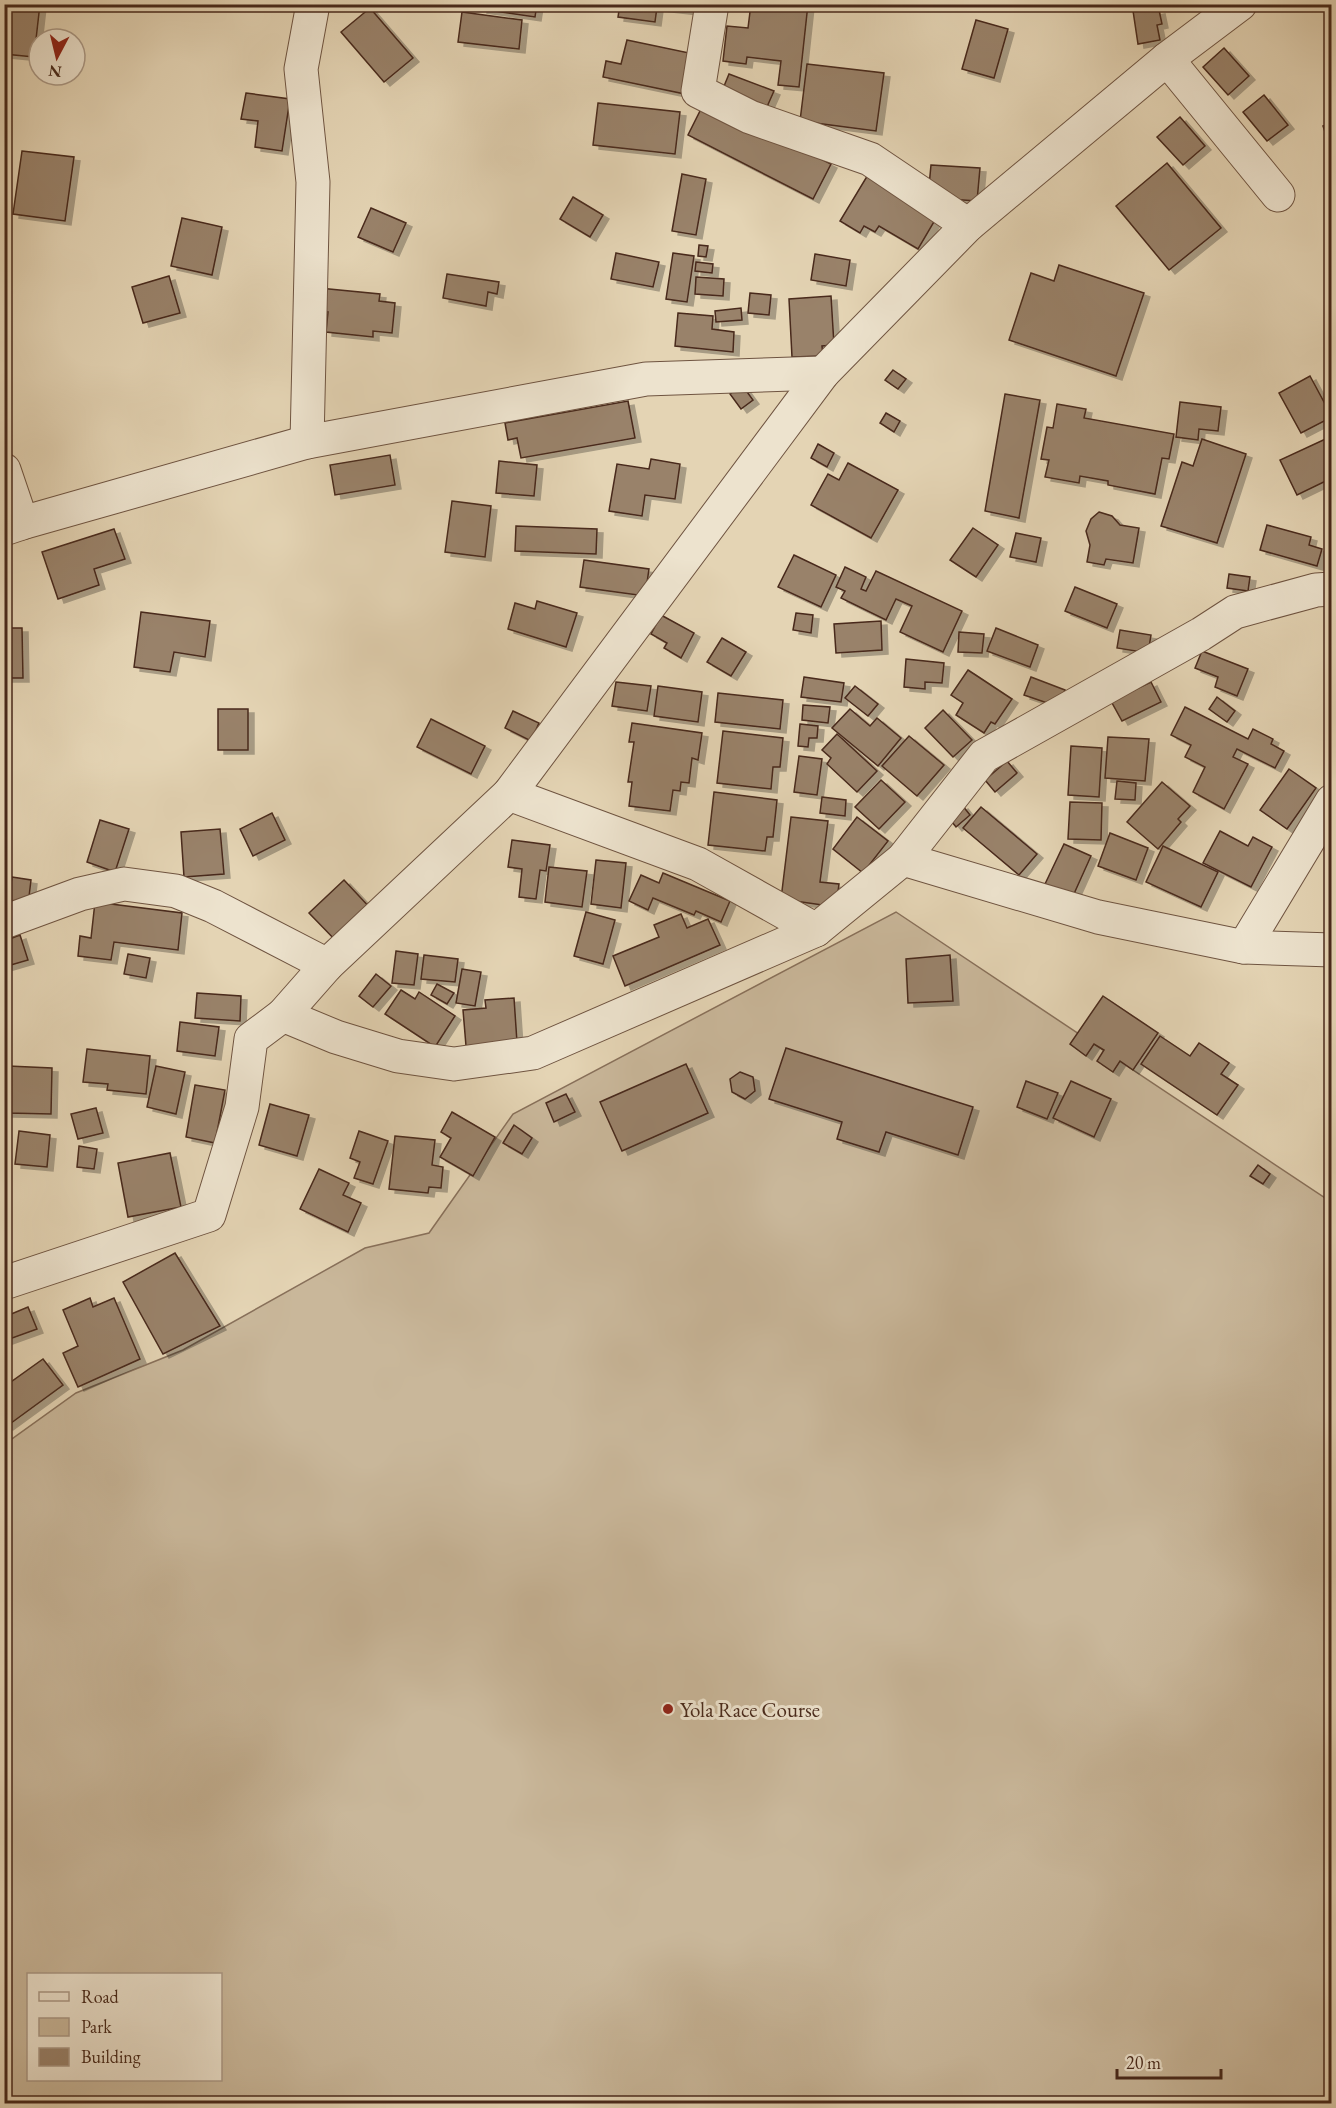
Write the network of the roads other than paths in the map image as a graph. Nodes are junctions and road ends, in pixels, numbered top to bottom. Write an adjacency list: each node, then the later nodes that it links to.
1 (313, 4): 8 (street)
2 (712, 4): 6 (street)
3 (1240, 4): 4 (street)
4 (1167, 59): 5 (street); 6 (street)
5 (1278, 195)
6 (968, 225): 7 (street)
7 (823, 373): 8 (street); 12 (street)
8 (307, 442): 10 (street)
9 (4, 470): 10 (street)
10 (13, 526)
11 (1332, 589): 14 (street)
12 (509, 794): 16 (street); 19 (street)
13 (1332, 801): 17 (street)
14 (903, 859): 16 (street); 17 (street)
15 (4, 922): 19 (street)
16 (816, 930): 20 (street)
17 (1244, 947): 18 (street)
18 (1332, 950)
19 (327, 965): 20 (street)
20 (283, 1015): 21 (street)
21 (4, 1283)

